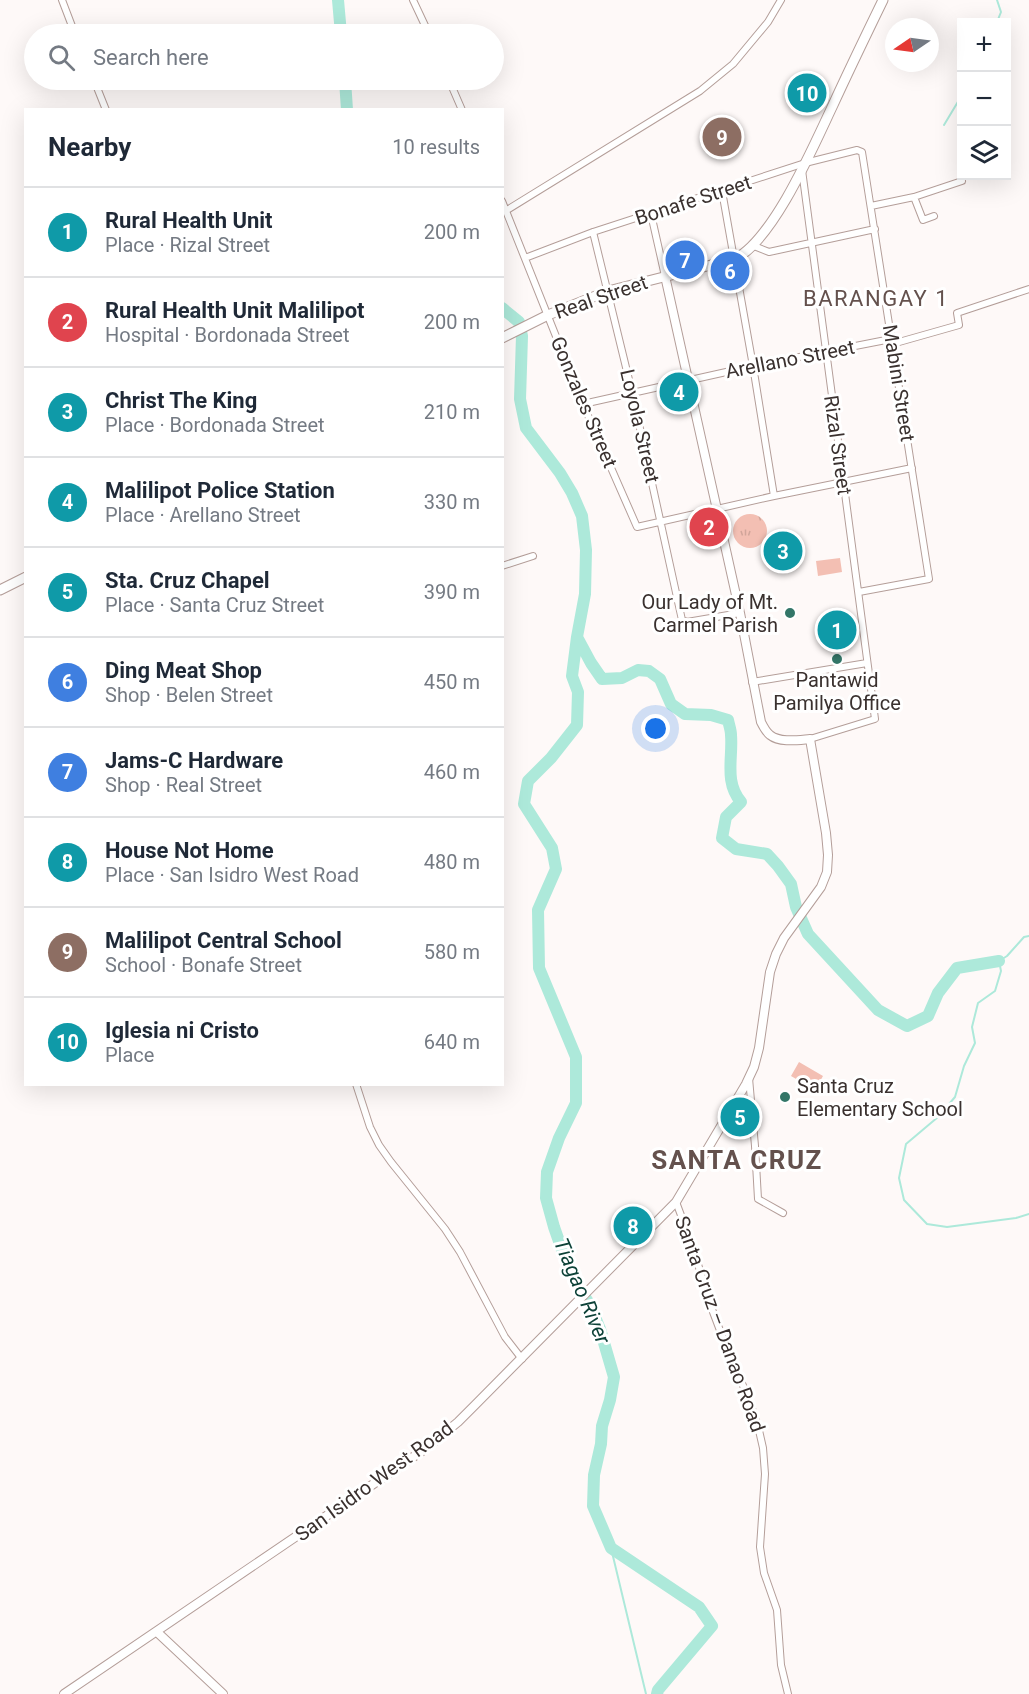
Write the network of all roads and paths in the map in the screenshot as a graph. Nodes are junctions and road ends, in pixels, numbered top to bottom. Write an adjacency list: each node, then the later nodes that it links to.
1 (62, 0): 5 (street)
2 (413, 0): 6 (street)
3 (781, 0): 18 (street)
4 (883, 0): 12 (main road, Real Street)
5 (71, 24)
6 (424, 24)
7 (98, 90): 9 (street)
8 (453, 90): 10 (street)
9 (105, 108)
10 (461, 108)
11 (862, 153): 12 (street, Bonafe Street); 17 (street, Mabini Street)
12 (804, 166): 14 (street, Bonafe Street); 23 (street, Rizal Street); 24 (main road, Real Street)
13 (962, 181): 15 (street)
14 (722, 191): 19 (street, Bonafe Street); 26 (street)
15 (914, 197): 17 (street); 20 (street)
16 (504, 205): 18 (street, Gonzales Street)
17 (871, 206): 21 (street, Mabini Street)
18 (507, 210): 25 (street, Gonzales Street)
19 (651, 214): 22 (street, Bonafe Street); 27 (street)
20 (934, 216)
21 (875, 229): 23 (street); 32 (street, Mabini Street)
22 (593, 232): 25 (street, Bonafe Street); 29 (street, Loyola Street)
23 (811, 243): 24 (street); 33 (street, Rizal Street)
24 (754, 246): 26 (main road, Real Street)
25 (525, 258): 30 (street, Gonzales Street)
26 (735, 260): 27 (main road, Real Street); 34 (street)
27 (665, 276): 29 (main road, Real Street); 35 (street)
28 (1029, 289): 32 (street, Arellano Street)
29 (608, 291): 30 (main road, Real Street); 36 (street, Loyola Street)
30 (548, 315): 31 (main road, Real Street); 37 (street, Gonzales Street)
31 (507, 335)
32 (892, 341): 33 (street, Arellano Street); 38 (street, Mabini Street)
33 (825, 352): 34 (street, Arellano Street); 39 (street, Rizal Street)
34 (753, 366): 35 (street, Arellano Street); 40 (street)
35 (689, 380): 36 (street, Arellano Street); 41 (street)
36 (632, 392): 37 (street, Arellano Street); 42 (street, Loyola Street)
37 (583, 404): 42 (street, Gonzales Street)
38 (912, 468): 39 (street); 47 (street, Mabini Street)
39 (843, 482): 40 (street); 47 (street, Rizal Street)
40 (774, 496): 41 (street)
41 (717, 508): 42 (street); 48 (street)
42 (661, 521): 48 (street, Loyola Street)
43 (533, 556): 44 (street)
44 (504, 565)
45 (24, 578): 46 (main road)
46 (0, 590)
47 (859, 592): 49 (street, Rizal Street)
48 (740, 613): 50 (street)
49 (867, 663): 50 (street); 51 (street, Rizal Street)
50 (752, 682): 51 (street)
51 (810, 739): 52 (street, San Isidro West Road)
52 (749, 1078): 54 (street, San Isidro West Road); 55 (street)
53 (357, 1086): 56 (street)
54 (676, 1202): 56 (street, San Isidro West Road); 60 (street, Santa Cruz – Danao Road)
55 (783, 1213)
56 (522, 1359): 57 (street, San Isidro West Road)
57 (156, 1632): 58 (street, San Isidro West Road); 59 (street)
58 (64, 1694)
59 (223, 1694)
60 (788, 1694)

